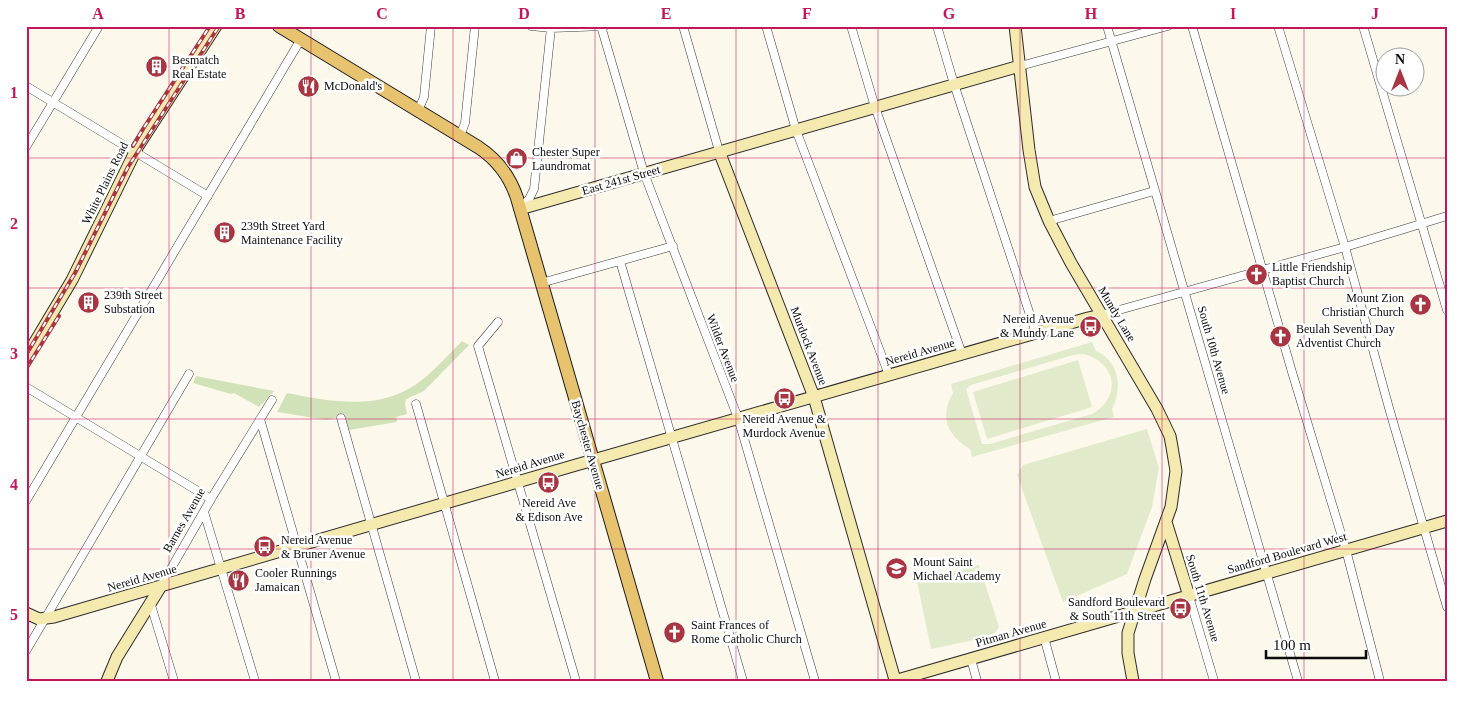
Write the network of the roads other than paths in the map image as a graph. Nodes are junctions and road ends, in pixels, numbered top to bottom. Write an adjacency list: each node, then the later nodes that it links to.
1 (99, 26): 24 (street)
2 (216, 26): 31 (street, White Plains Road)
3 (279, 26): 19 (main road)
4 (431, 26): 26 (street)
5 (475, 26): 28 (street)
6 (531, 26): 18 (street)
7 (683, 26): 30 (street, Murdock Avenue)
8 (766, 26): 27 (street)
9 (851, 26): 25 (street)
10 (937, 26): 22 (street)
11 (1015, 26): 21 (street, Mundy Lane)
12 (1107, 26): 20 (street, South 10th Avenue)
13 (1168, 26): 20 (street)
14 (1192, 26): 42 (street)
15 (1278, 26): 40 (street)
16 (1363, 26): 38 (street)
17 (602, 27): 18 (street); 32 (street, Wilder Avenue)
18 (552, 28): 35 (street)
19 (301, 39): 26 (main road); 34 (street)
20 (1111, 42): 21 (street); 33 (street, South 10th Avenue)
21 (1020, 66): 22 (street, East 241st Street); 37 (street, Mundy Lane)
22 (954, 84): 25 (street, East 241st Street); 48 (street)
23 (26, 86): 24 (street)
24 (54, 102): 29 (street); 31 (street)
25 (875, 107): 27 (street, East 241st Street); 49 (street)
26 (418, 111): 28 (main road)
27 (796, 130): 30 (street, East 241st Street); 52 (street)
28 (460, 136): 35 (main road)
29 (26, 147)
30 (719, 151): 32 (street, East 241st Street); 54 (street, Murdock Avenue)
31 (135, 152): 34 (street); 50 (street, White Plains Road)
32 (644, 173): 35 (street, East 241st Street); 39 (street, Wilder Avenue)
33 (1154, 191): 37 (street); 44 (street, South 10th Avenue)
34 (208, 196): 57 (street)
35 (520, 209): 43 (main road, Baychester Avenue)
36 (1447, 216): 38 (street)
37 (1049, 221): 46 (street, Mundy Lane)
38 (1421, 224): 40 (street); 45 (street)
39 (673, 246): 41 (street); 59 (street, Wilder Avenue)
40 (1345, 247): 42 (street); 72 (street)
41 (620, 260): 43 (street); 61 (street)
42 (1263, 270): 44 (street); 74 (street)
43 (541, 283): 63 (main road, Baychester Avenue)
44 (1185, 292): 46 (street); 76 (street, South 10th Avenue)
45 (1447, 310)
46 (1101, 315): 48 (street, Nereid Avenue); 70 (street, Mundy Lane)
47 (498, 322): 64 (street)
48 (1036, 333): 49 (street, Nereid Avenue)
49 (962, 354): 52 (street, Nereid Avenue)
50 (26, 356)
51 (189, 374): 62 (street)
52 (889, 375): 54 (street, Nereid Avenue)
53 (26, 387): 57 (street)
54 (814, 397): 59 (street, Nereid Avenue); 97 (street, Murdock Avenue)
55 (272, 400): 60 (street, Barnes Avenue)
56 (416, 404): 67 (street)
57 (76, 417): 62 (street); 66 (street)
58 (341, 418): 71 (street)
59 (738, 418): 61 (street, Nereid Avenue); 96 (street, Wilder Avenue)
60 (260, 419): 65 (street, Barnes Avenue); 73 (street)
61 (672, 437): 63 (street, Nereid Avenue); 95 (street)
62 (141, 457): 65 (street); 83 (street)
63 (593, 460): 64 (street, Nereid Avenue); 94 (main road, Baychester Avenue)
64 (519, 482): 67 (street, Nereid Avenue); 93 (street)
65 (212, 499): 68 (street, Barnes Avenue)
66 (26, 501)
67 (444, 504): 71 (street, Nereid Avenue); 92 (street)
68 (204, 512): 75 (street); 77 (street, Barnes Avenue)
69 (1447, 521): 72 (street, Sandford Boulevard West)
70 (1166, 522): 78 (street, South 11th Avenue); 81 (street, Mundy Lane)
71 (371, 525): 73 (street, Nereid Avenue); 91 (street)
72 (1425, 527): 74 (street, Sandford Boulevard West); 80 (street)
73 (297, 547): 75 (street, Nereid Avenue); 90 (street)
74 (1346, 550): 76 (street, Sandford Boulevard West); 103 (street)
75 (222, 568): 77 (street, Nereid Avenue); 89 (street)
76 (1266, 573): 78 (street, Sandford Boulevard West); 102 (street, South 10th Avenue)
77 (161, 586): 79 (street, Barnes Avenue); 83 (street, Nereid Avenue)
78 (1188, 596): 81 (street, Sandford Boulevard West); 101 (street, South 11th Avenue)
79 (150, 602): 87 (street, Barnes Avenue); 88 (street)
80 (1447, 607)
81 (1135, 610): 84 (street, Pitman Avenue); 100 (street, Mundy Lane)
82 (26, 613): 83 (street)
83 (45, 619): 85 (street)
84 (1044, 638): 86 (street, Pitman Avenue); 99 (street)
85 (26, 651)
86 (970, 659): 97 (street, Pitman Avenue); 98 (street)
87 (107, 681)
88 (174, 681)
89 (255, 681)
90 (336, 681)
91 (416, 681)
92 (496, 681)
93 (576, 681)
94 (657, 681)
95 (743, 681)
96 (815, 681)
97 (895, 681)
98 (977, 681)
99 (1056, 681)
100 (1133, 681)
101 (1214, 681)
102 (1298, 681)
103 (1380, 681)

